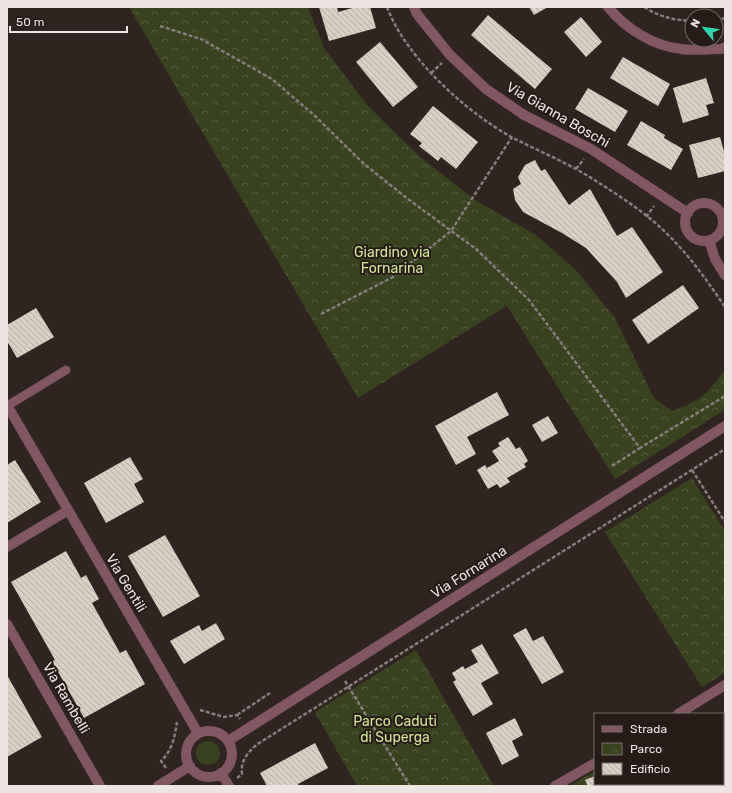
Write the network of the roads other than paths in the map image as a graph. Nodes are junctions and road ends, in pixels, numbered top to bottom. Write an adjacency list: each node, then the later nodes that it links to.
1 (414, 7): 5 (street, Via Gianna Boschi)
2 (608, 7): 3 (street)
3 (725, 47)
4 (722, 209): 5 (street); 6 (street)
5 (688, 213): 6 (street)
6 (709, 240): 7 (street)
7 (725, 275)
8 (66, 370): 9 (lane)
9 (7, 405): 11 (street, Via Gentili)
10 (725, 426): 17 (street, Via Fornarina)
11 (67, 511): 12 (street); 16 (street, Via Gentili)
12 (7, 547)
13 (7, 624): 22 (street, Via Rambelli)
14 (725, 685): 15 (street)
15 (680, 713)
16 (198, 734): 17 (street); 19 (street)
17 (228, 741): 20 (street)
18 (594, 764): 24 (street)
19 (190, 766): 20 (street); 23 (street)
20 (221, 773): 21 (street)
21 (228, 785)
22 (100, 786)
23 (158, 786)
24 (555, 786)

